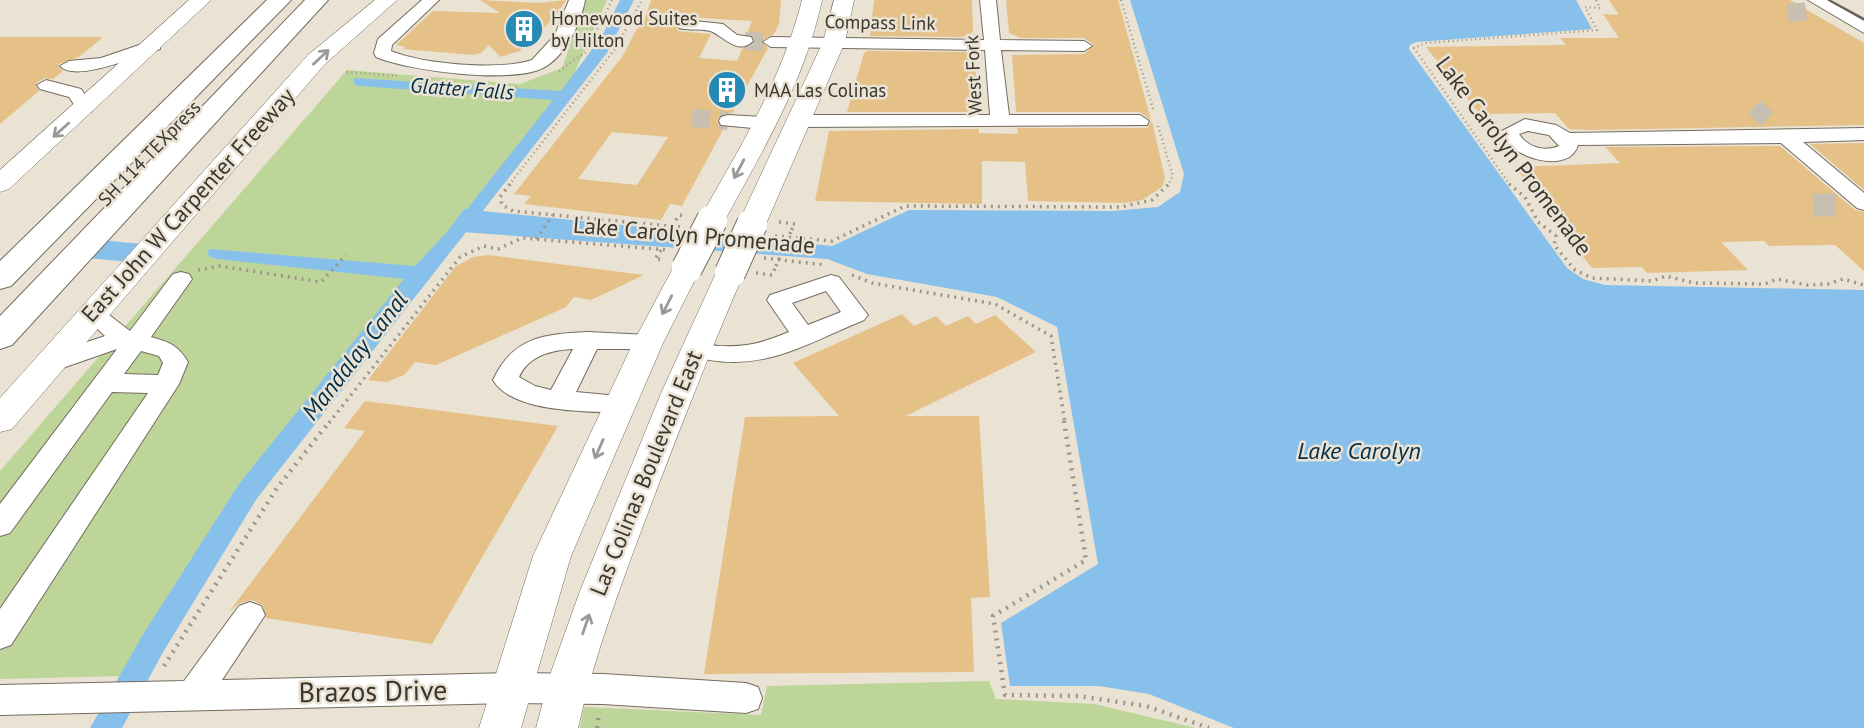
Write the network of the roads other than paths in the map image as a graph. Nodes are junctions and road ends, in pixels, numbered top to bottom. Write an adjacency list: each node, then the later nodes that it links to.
1 (201, 0): 20 (main road)
2 (260, 0): 37 (highway)
3 (280, 0): 38 (highway, SH 114 TEXpress)
4 (298, 0): 40 (highway, SH 114 TEXpress)
5 (317, 0): 26 (highway, East John W Carpenter Freeway)
6 (340, 0): 26 (highway)
7 (387, 0): 41 (main road, East John W Carpenter Freeway, one-way to 7)
8 (430, 0): 9 (street)
9 (577, 0)
10 (812, 0): 18 (main road, Las Colinas Boulevard East)
11 (844, 0): 19 (main road, Las Colinas Boulevard East)
12 (988, 0): 21 (street, West Fork)
13 (1813, 6): 15 (street)
14 (685, 25): 16 (street)
15 (1864, 28)
16 (745, 41)
17 (771, 42): 18 (street, Compass Link)
18 (802, 42): 19 (street, Compass Link); 31 (main road, Las Colinas Boulevard East)
19 (834, 43): 21 (street, Compass Link); 29 (main road, Las Colinas Boulevard East)
20 (154, 45): 23 (street); 25 (main road)
21 (994, 46): 22 (street, Compass Link); 30 (street, West Fork)
22 (1084, 46)
23 (69, 66)
24 (46, 85): 25 (street)
25 (85, 108): 35 (main road, one-way to 35)
26 (206, 117): 43 (highway, East John W Carpenter Freeway)
27 (1151, 120): 30 (street)
28 (728, 121): 31 (street)
29 (801, 121): 30 (street, West Fork); 47 (main road, Las Colinas Boulevard East, bridge)
30 (1000, 121)
31 (763, 123): 46 (main road, Las Colinas Boulevard East, one-way to 46, bridge)
32 (1779, 130): 33 (street); 34 (street); 36 (street)
33 (1864, 134)
34 (1566, 139)
35 (0, 184)
36 (1859, 203)
37 (0, 253)
38 (0, 279)
39 (181, 279): 44 (street)
40 (0, 306)
41 (92, 313): 44 (street); 48 (main road, East John W Carpenter Freeway)
42 (802, 334): 47 (street)
43 (0, 337)
44 (129, 339): 48 (street); 49 (street); 50 (street)
45 (588, 342): 46 (street); 51 (street); 51 (street)
46 (648, 343): 47 (main road); 52 (main road, Las Colinas Boulevard East)
47 (695, 348): 61 (main road, Las Colinas Boulevard East, one-way to 47)
48 (48, 364): 53 (main road, East John W Carpenter Freeway)
49 (105, 383): 50 (street); 54 (street)
50 (167, 384): 56 (street)
51 (559, 398): 52 (street)
52 (620, 404): 57 (main road, Las Colinas Boulevard East, one-way to 57)
53 (0, 420)
54 (0, 525)
55 (250, 615): 58 (street)
56 (2, 631)
57 (511, 688): 58 (street, Brazos Drive); 61 (street, Brazos Drive); 62 (main road, Las Colinas Boulevard East)
58 (190, 695): 60 (street, Brazos Drive)
59 (746, 698): 61 (street, Brazos Drive)
60 (0, 700)
61 (561, 708)
62 (500, 728)

